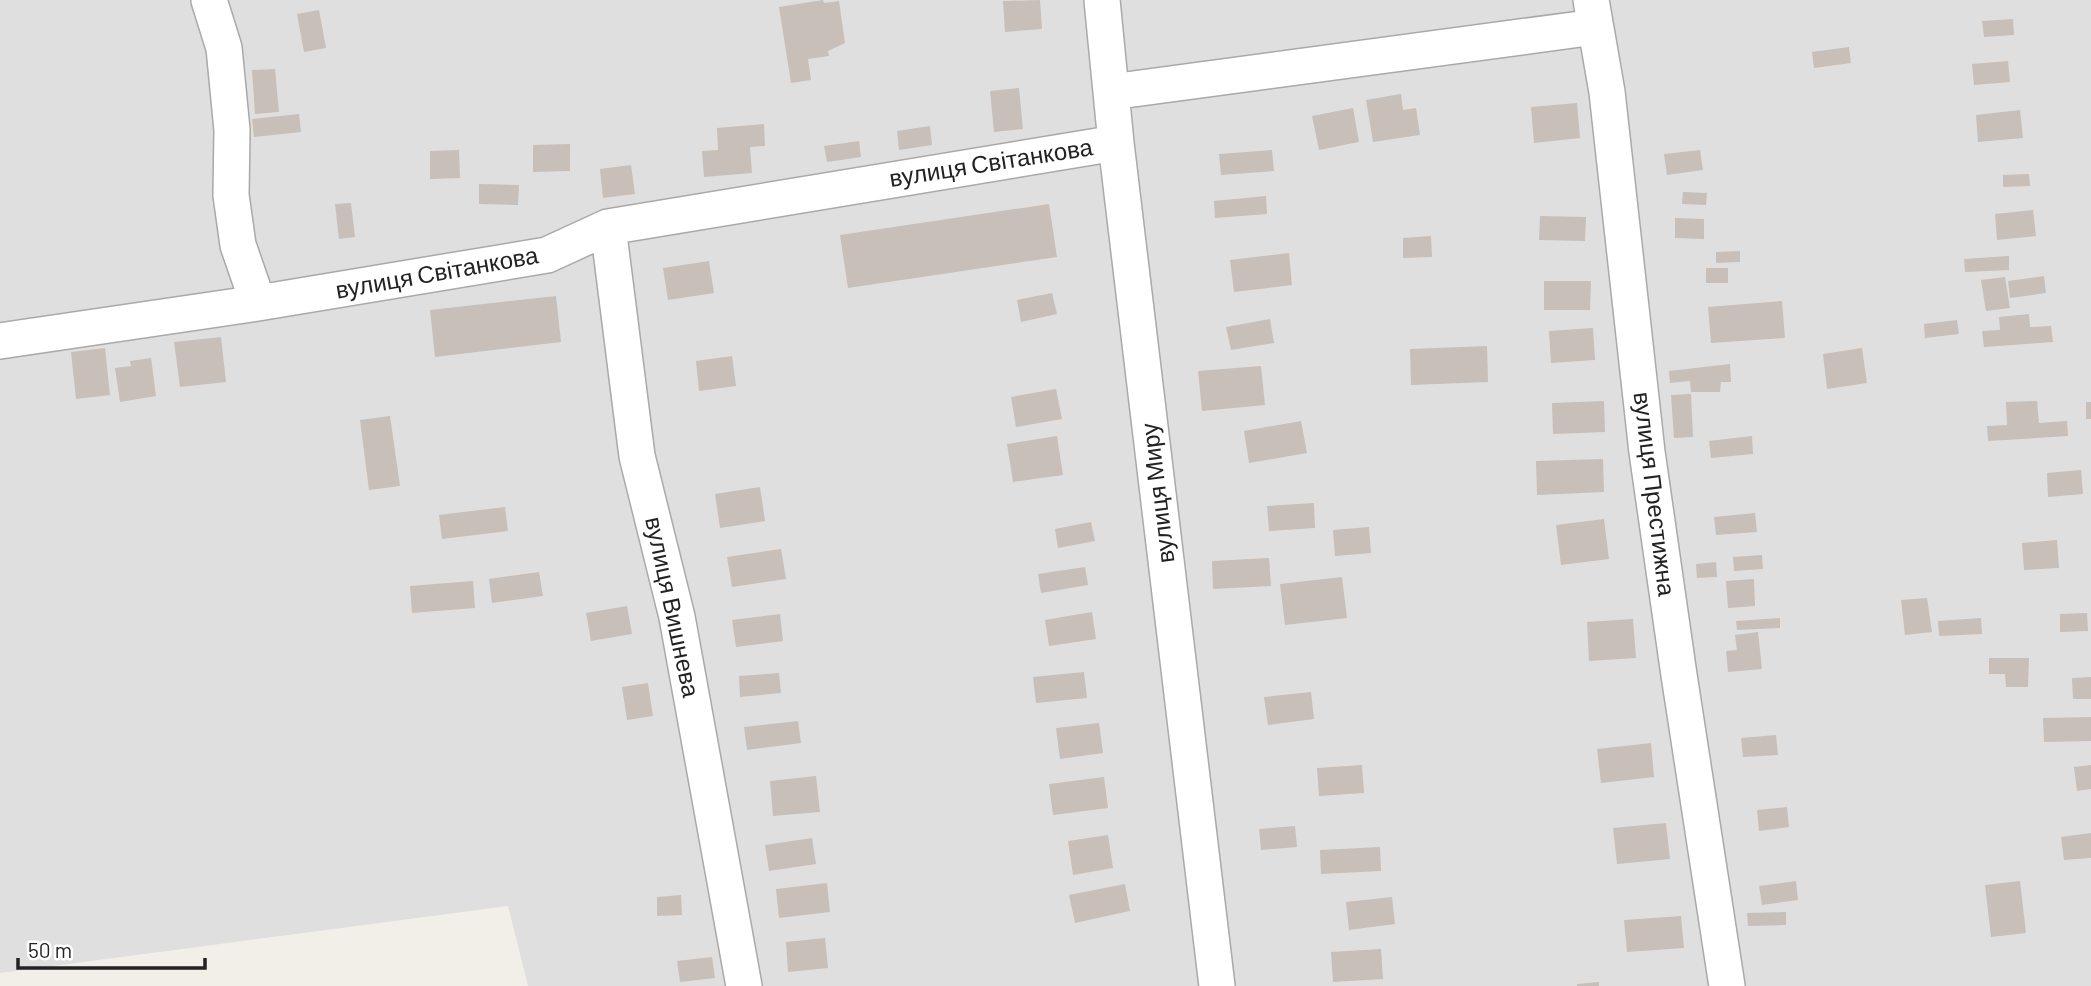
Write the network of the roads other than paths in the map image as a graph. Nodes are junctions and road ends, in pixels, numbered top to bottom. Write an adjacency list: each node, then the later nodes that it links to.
1 (209, 0): 7 (street)
2 (1102, 0): 4 (street, вулиця Миру)
3 (1593, 14): 4 (street); 11 (street, вулиця Престижна)
4 (1111, 92): 5 (street, вулиця Миру)
5 (1116, 143): 6 (street, вулиця Світанкова); 10 (street, вулиця Миру)
6 (608, 227): 7 (street, вулиця Світанкова); 9 (street, вулиця Вишнева)
7 (258, 303): 8 (street, вулиця Світанкова)
8 (0, 341)
9 (744, 986)
10 (1217, 986)
11 (1727, 986)

